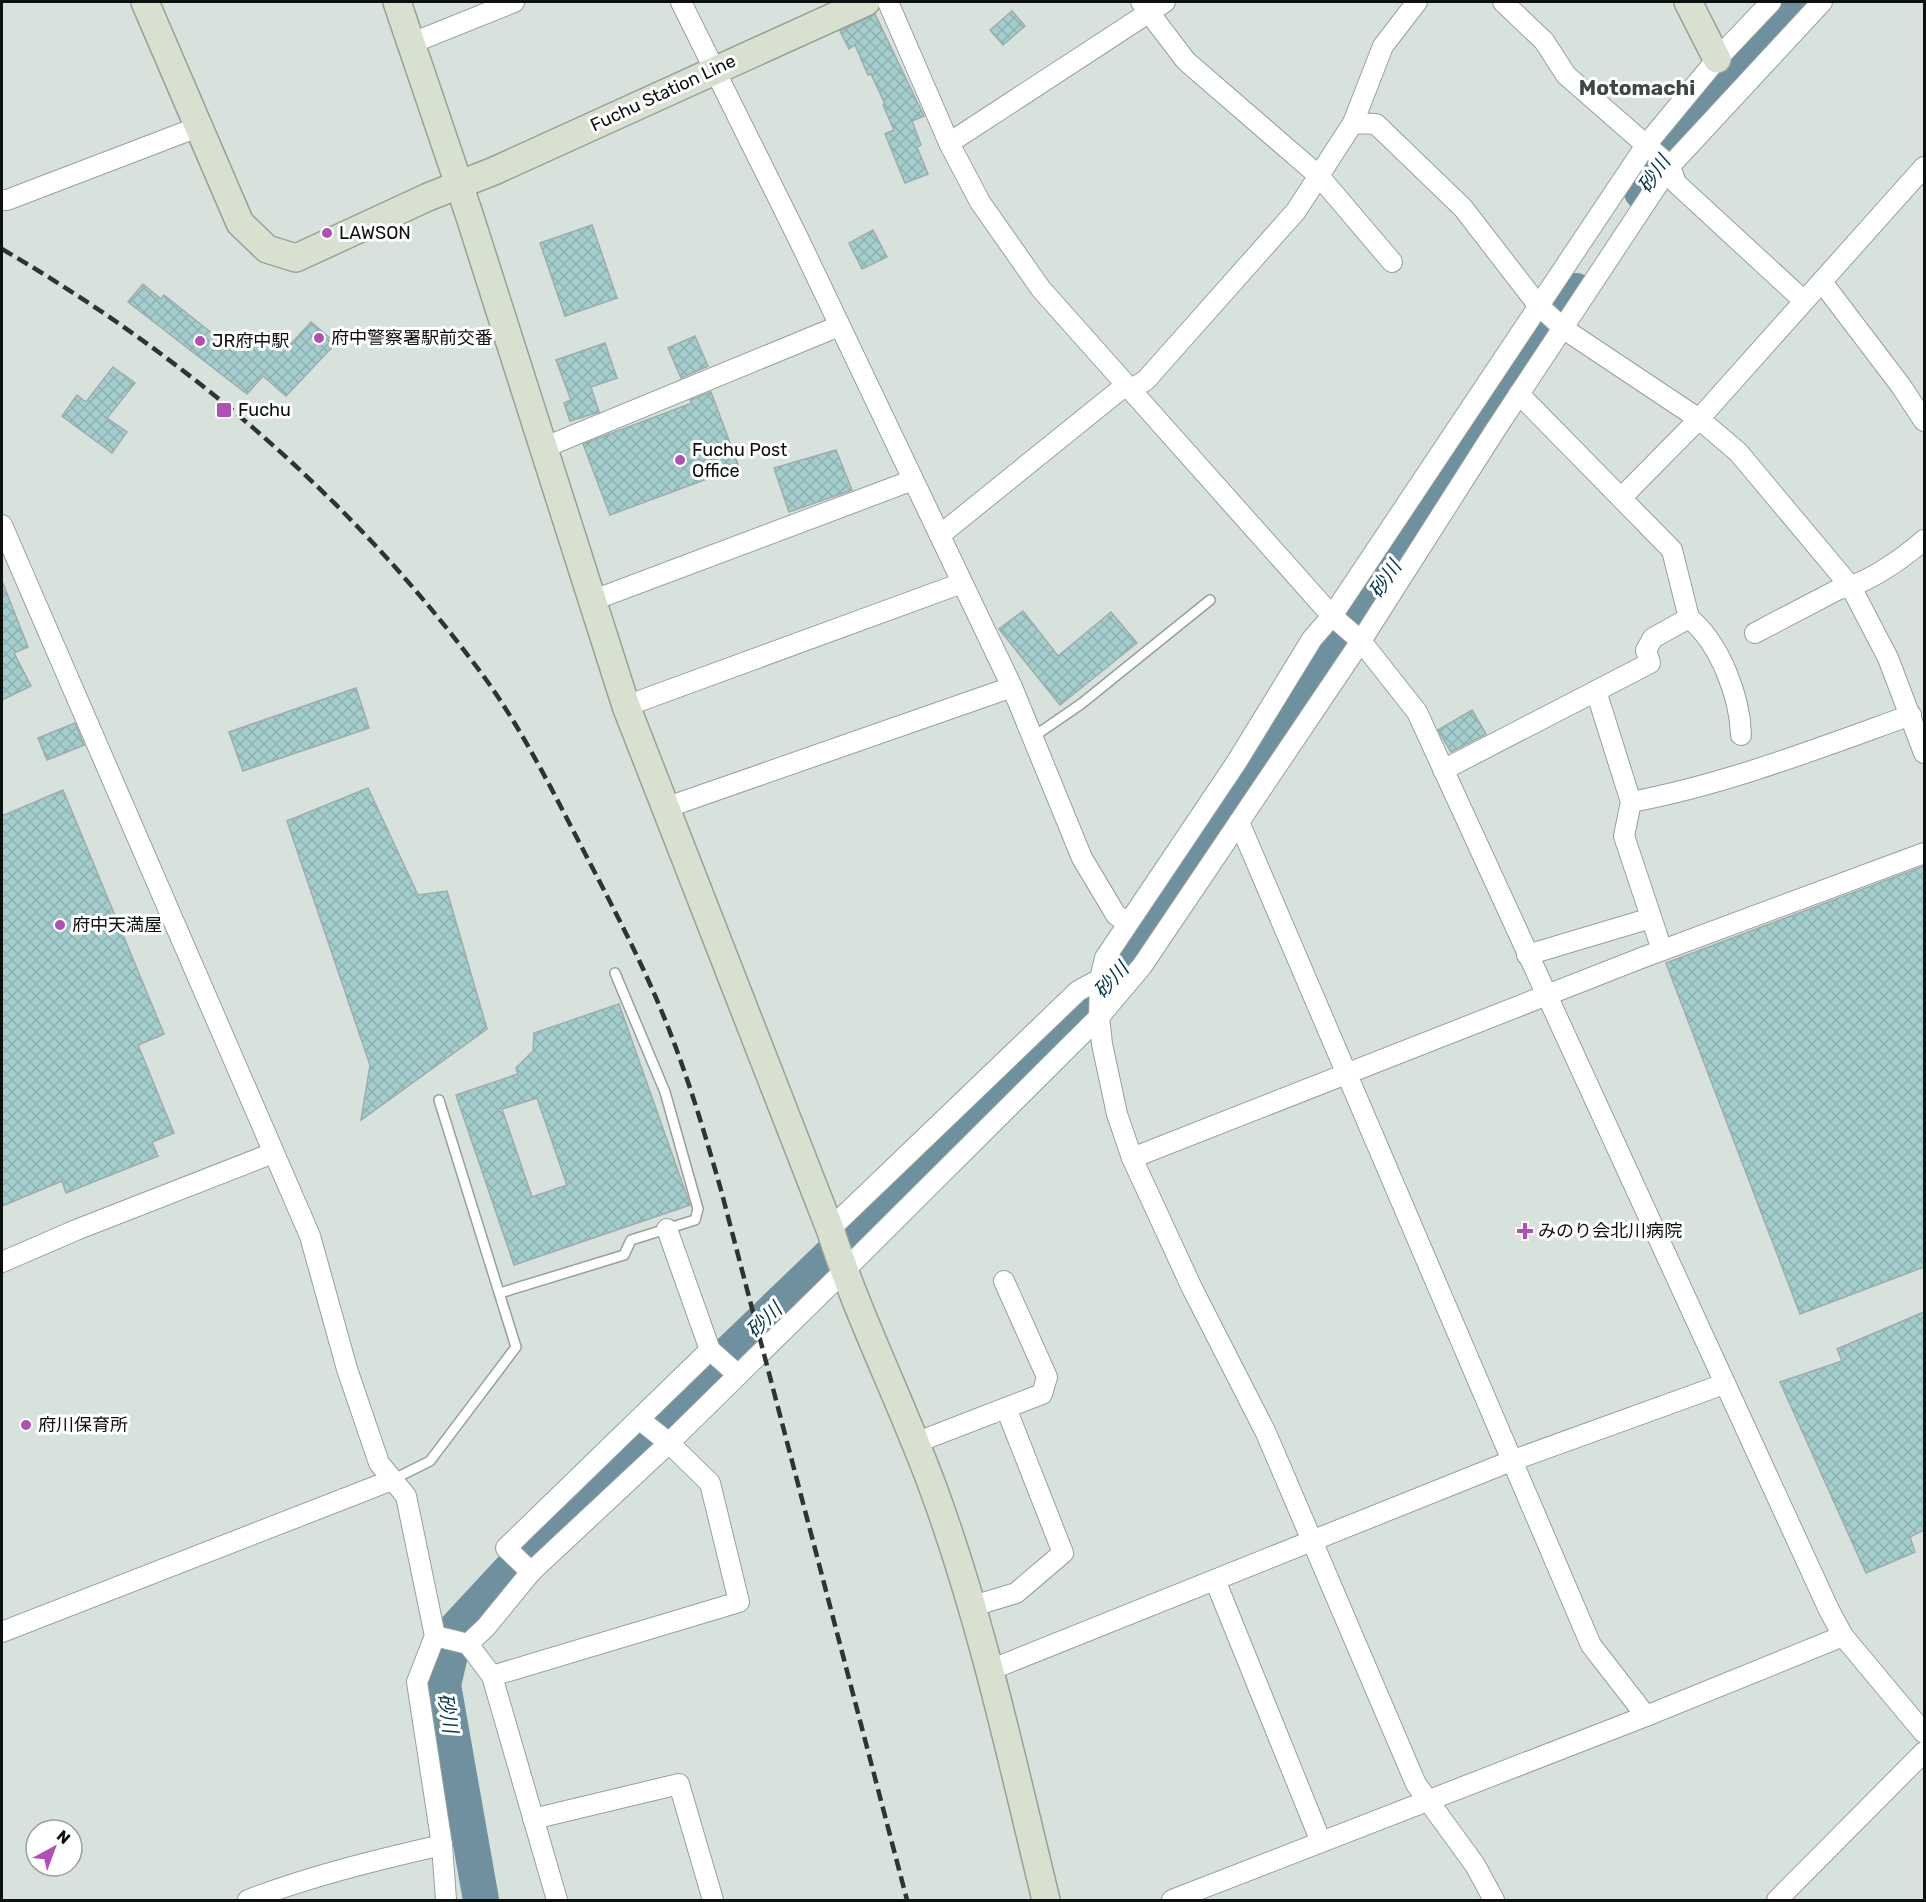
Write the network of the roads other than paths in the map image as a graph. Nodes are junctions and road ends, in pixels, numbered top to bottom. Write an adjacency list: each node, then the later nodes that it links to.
1 (145, 2): 17 (street, Fuchu Station Line)
2 (397, 2): 13 (street)
3 (514, 2): 13 (street)
4 (681, 2): 15 (street)
5 (866, 2): 15 (street, Fuchu Station Line)
6 (888, 2): 18 (street)
7 (1417, 2): 16 (street)
8 (1503, 2): 19 (street)
9 (1688, 2): 14 (street)
10 (1771, 2): 14 (street)
11 (1822, 2): 20 (street)
12 (1152, 5): 18 (street); 22 (street)
13 (412, 44): 23 (street)
14 (1717, 59): 19 (street)
15 (716, 69): 23 (street, Fuchu Station Line); 29 (street)
16 (1353, 123): 22 (street); 28 (street)
17 (198, 127): 23 (street, Fuchu Station Line); 24 (street)
18 (949, 143): 31 (street)
19 (1646, 145): 20 (street); 28 (street)
20 (1671, 166): 27 (street); 30 (street)
21 (1924, 167): 26 (street)
22 (1319, 176): 25 (street); 31 (street)
23 (459, 185): 35 (street)
24 (2, 200)
25 (1392, 262)
26 (1822, 282): 27 (street); 34 (street)
27 (1804, 301): 33 (street)
28 (1538, 305): 30 (street); 46 (street)
29 (839, 326): 35 (street); 36 (street)
30 (1564, 329): 32 (street); 33 (street)
31 (1132, 389): 39 (street); 46 (street)
32 (1519, 394): 37 (street); 49 (street)
33 (1699, 418): 37 (street); 43 (street)
34 (1924, 421)
35 (543, 448): 45 (street)
36 (913, 480): 39 (street); 45 (street)
37 (1622, 497): 47 (street)
38 (2, 525): 41 (street)
39 (940, 535): 42 (street)
40 (1924, 540): 43 (street)
41 (8, 555): 72 (street)
42 (962, 583): 50 (street); 52 (street)
43 (1851, 587): 48 (street); 53 (street)
44 (1210, 600): 55 (lane)
45 (591, 601): 52 (street)
46 (1332, 616): 49 (street); 63 (street)
47 (1689, 618): 51 (street); 54 (street)
48 (1755, 633)
49 (1361, 641): 57 (street); 60 (street)
50 (1012, 687): 55 (street); 59 (street)
51 (1596, 691): 57 (street); 58 (street)
52 (626, 706): 59 (street)
53 (1911, 715): 56 (street); 58 (street)
54 (1741, 735)
55 (1033, 737): 63 (street)
56 (1924, 753)
57 (1443, 770): 65 (street)
58 (1631, 802): 62 (street)
59 (665, 808): 74 (street)
60 (1239, 822): 69 (street); 70 (street)
61 (1924, 853): 64 (street)
62 (1651, 918): 64 (street); 65 (street)
63 (1128, 922): 67 (street)
64 (1662, 950): 68 (street)
65 (1527, 955): 68 (street)
66 (615, 973): 75 (lane)
67 (1100, 979): 69 (street); 74 (street)
68 (1546, 996): 70 (street); 82 (street)
69 (1099, 1017): 73 (street); 77 (street)
70 (1346, 1072): 73 (street); 87 (street)
71 (439, 1100): 79 (lane)
72 (273, 1153): 76 (street); 88 (street)
73 (1132, 1158): 89 (street)
74 (830, 1228): 77 (street)
75 (667, 1229): 79 (lane); 80 (street)
76 (2, 1262)
77 (844, 1271): 81 (street); 86 (street)
78 (1004, 1281): 83 (street)
79 (500, 1293): 88 (lane)
80 (710, 1350): 81 (street); 84 (street)
81 (738, 1374): 85 (street)
82 (1724, 1384): 87 (street); 95 (street)
83 (1006, 1408): 86 (street); 92 (street)
84 (639, 1419): 85 (street); 90 (street)
85 (669, 1443): 90 (street); 98 (street)
86 (915, 1443): 92 (street)
87 (1511, 1461): 89 (street); 99 (street)
88 (392, 1480): 93 (street); 94 (street)
89 (1313, 1541): 91 (street); 102 (street)
90 (531, 1572): 96 (street)
91 (1215, 1580): 97 (street); 104 (street)
92 (970, 1607): 97 (street)
93 (2, 1632)
94 (435, 1636): 96 (street); 105 (street)
95 (1843, 1636): 99 (street); 100 (street)
96 (468, 1644): 98 (street)
97 (990, 1670): 110 (street)
98 (492, 1676): 103 (street)
99 (1646, 1716): 102 (street)
100 (1924, 1733)
101 (1924, 1752): 113 (street)
102 (1429, 1800): 104 (street); 112 (street)
103 (533, 1819): 108 (street); 109 (street)
104 (1321, 1842): 111 (street)
105 (442, 1845): 106 (street); 107 (street)
106 (248, 1900)
107 (446, 1900)
108 (556, 1900)
109 (713, 1900)
110 (1046, 1900)
111 (1172, 1900)
112 (1494, 1900)
113 (1777, 1900)

